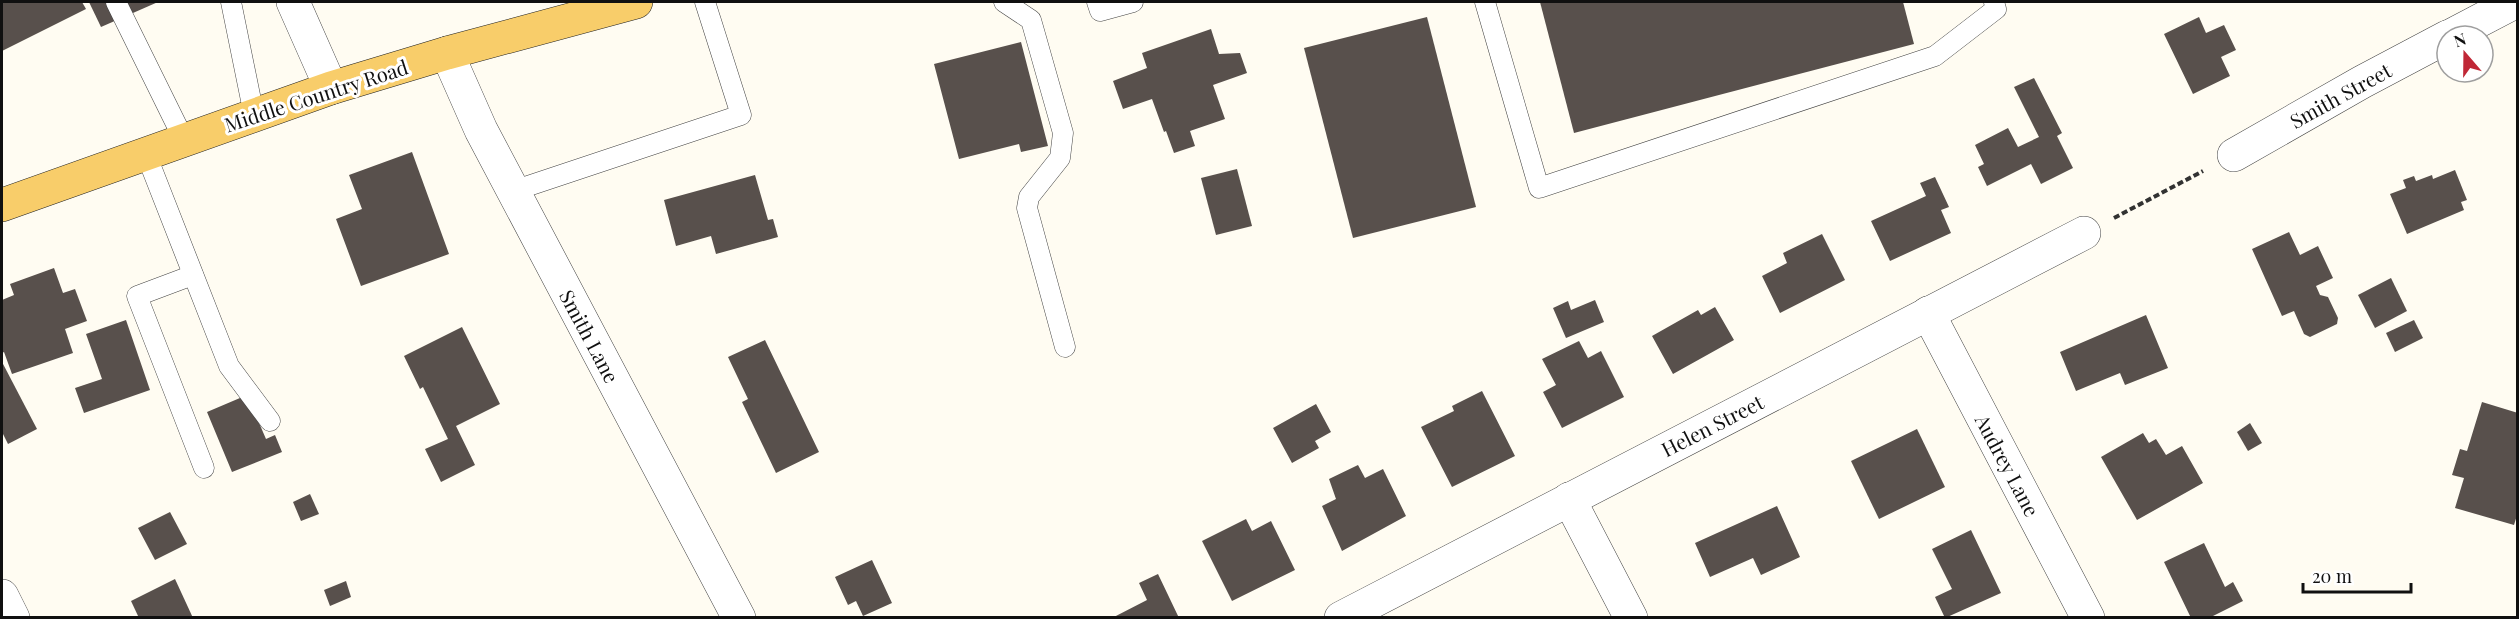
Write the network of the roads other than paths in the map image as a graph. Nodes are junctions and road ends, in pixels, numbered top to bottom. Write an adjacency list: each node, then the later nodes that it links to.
1 (116, 2): 17 (lane)
2 (231, 2): 16 (lane)
3 (293, 2): 15 (street)
4 (636, 2): 14 (main road, Middle Country Road)
5 (705, 2): 20 (lane)
6 (1004, 2): 25 (lane)
7 (1097, 2): 8 (lane)
8 (1133, 2)
9 (1485, 2): 10 (lane)
10 (1994, 2)
11 (2515, 2): 12 (street, Smith Street)
12 (2473, 24)
13 (2435, 44): 19 (street, Smith Street)
14 (447, 53): 15 (main road, Middle Country Road); 20 (street, Smith Lane)
15 (331, 88): 16 (main road, Middle Country Road)
16 (254, 115): 17 (main road, Middle Country Road)
17 (184, 140): 18 (main road, Middle Country Road)
18 (146, 154): 21 (main road, Middle Country Road); 23 (lane)
19 (2235, 155)
20 (513, 191): 31 (street, Smith Lane)
21 (2, 205)
22 (2084, 233): 24 (street, Helen Street)
23 (194, 275): 26 (lane); 27 (lane)
24 (1928, 313): 28 (street, Helen Street); 34 (street, Audrey Lane)
25 (1065, 347)
26 (270, 421)
27 (204, 468)
28 (1569, 499): 32 (street, Helen Street); 33 (street)
29 (2, 596): 30 (street)
30 (13, 618)
31 (739, 618)
32 (1341, 618)
33 (1631, 618)
34 (2088, 618)

